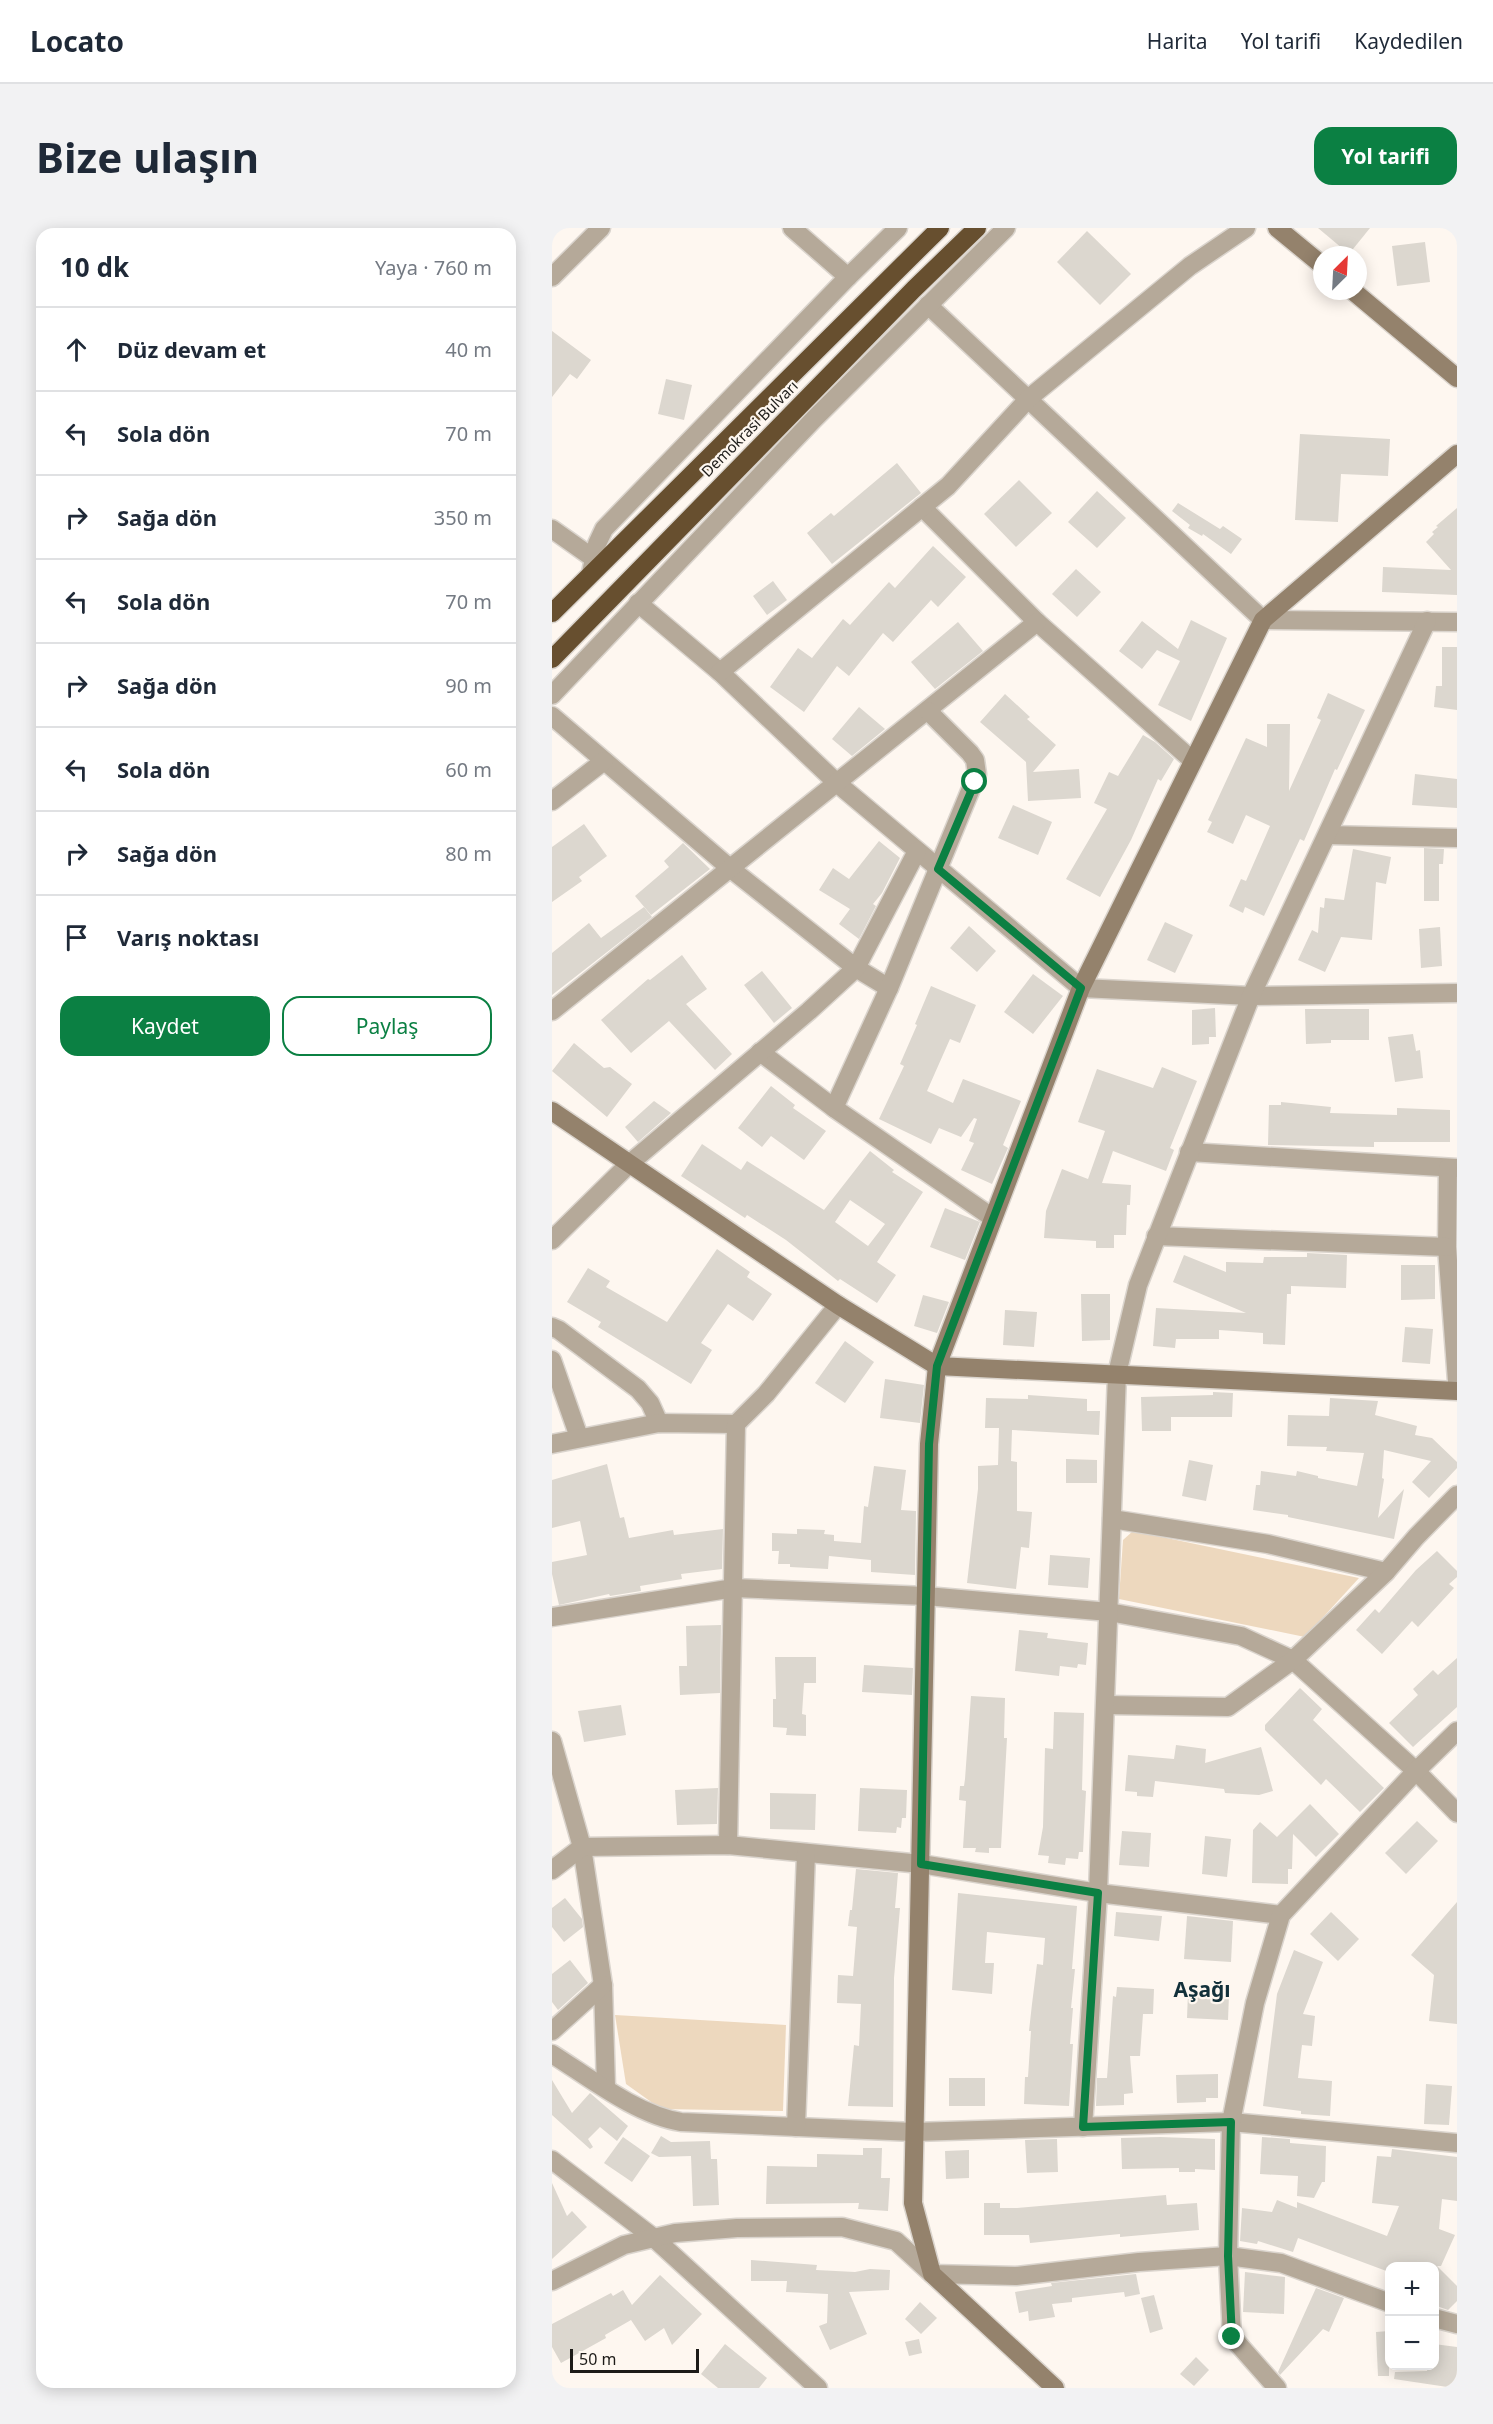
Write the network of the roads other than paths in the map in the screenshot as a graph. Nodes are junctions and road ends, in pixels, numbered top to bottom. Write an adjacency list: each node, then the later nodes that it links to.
1 (601, 228): 10 (street)
2 (792, 228): 11 (street)
3 (898, 228): 11 (street)
4 (940, 228): 19 (highway, Demokrasi Bulvarı)
5 (978, 228): 26 (highway, Demokrasi Bulvarı)
6 (1006, 228): 13 (street)
7 (1246, 228): 15 (street)
8 (1277, 228): 9 (street)
9 (1313, 258)
10 (552, 277)
11 (848, 277): 19 (street)
12 (1364, 300): 14 (street)
13 (928, 305): 15 (street); 20 (street)
14 (1457, 378)
15 (1029, 398): 17 (street); 22 (street)
16 (1457, 454): 22 (street)
17 (922, 507): 24 (street); 27 (street)
18 (552, 528): 19 (street)
19 (592, 565): 21 (highway, Demokrasi Bulvarı)
20 (638, 603): 27 (street); 28 (street)
21 (552, 613)
22 (1263, 620): 23 (street); 32 (street)
23 (1427, 621): 25 (street); 35 (street)
24 (1036, 622): 29 (street); 32 (street)
25 (1457, 622)
26 (552, 659)
27 (720, 672): 33 (street)
28 (552, 695)
29 (928, 711): 33 (street); 39 (street)
30 (552, 716): 31 (street)
31 (604, 761): 34 (street); 38 (street)
32 (1193, 761): 42 (street)
33 (838, 784): 37 (street); 38 (street)
34 (552, 801)
35 (1328, 835): 36 (street); 44 (street)
36 (1457, 838)
37 (917, 851): 39 (street); 40 (street)
38 (731, 869): 40 (street); 45 (street)
39 (938, 869): 41 (street); 42 (street)
40 (856, 968): 41 (street); 46 (street)
41 (888, 988): 47 (street)
42 (1081, 988): 44 (street); 52 (street)
43 (1457, 993): 44 (street)
44 (1251, 996): 49 (street)
45 (552, 1011)
46 (760, 1052): 47 (street); 50 (street)
47 (834, 1108): 52 (street)
48 (552, 1111): 50 (street)
49 (1189, 1152): 51 (street); 53 (street)
50 (629, 1164): 54 (street); 56 (street)
51 (1452, 1168): 55 (street)
52 (993, 1218): 59 (street)
53 (1156, 1236): 55 (street); 60 (street)
54 (552, 1240)
55 (1447, 1247): 61 (street)
56 (838, 1305): 59 (street); 64 (street)
57 (552, 1328): 63 (street)
58 (552, 1360): 65 (street)
59 (937, 1366): 60 (street); 71 (street)
60 (1117, 1374): 62 (street); 68 (street)
61 (1457, 1381)
62 (1457, 1392)
63 (659, 1423): 64 (street); 65 (street)
64 (736, 1424): 70 (street)
65 (579, 1437): 66 (street)
66 (552, 1444)
67 (1457, 1496): 69 (street)
68 (1112, 1519): 69 (street); 72 (street)
69 (1386, 1572): 74 (street)
70 (734, 1588): 71 (street); 73 (street); 80 (street)
71 (926, 1596): 72 (street); 83 (street)
72 (1109, 1612): 74 (street); 75 (street)
73 (552, 1617)
74 (1293, 1660): 75 (street); 78 (street)
75 (1106, 1705): 85 (street)
76 (1457, 1731): 78 (street)
77 (552, 1741): 81 (street)
78 (1416, 1771): 79 (street); 86 (street)
79 (1457, 1813)
80 (728, 1845): 81 (street); 82 (street)
81 (582, 1847): 84 (street); 87 (street)
82 (806, 1853): 83 (street); 92 (street)
83 (921, 1864): 85 (street); 94 (street)
84 (552, 1870)
85 (1098, 1893): 86 (street); 93 (street)
86 (1281, 1915): 91 (street)
87 (603, 1985): 88 (street); 90 (street)
88 (552, 2031)
89 (552, 2054): 90 (street)
90 (606, 2087): 92 (street)
91 (1231, 2122): 93 (street); 95 (street); 98 (street)
92 (796, 2127): 94 (street)
93 (1083, 2127): 94 (street)
94 (914, 2132): 99 (street)
95 (1457, 2143)
96 (552, 2160): 97 (street)
97 (654, 2238): 99 (street); 100 (street); 104 (street)
98 (1228, 2256): 99 (street); 101 (street); 106 (street)
99 (932, 2274): 105 (street)
100 (552, 2281)
101 (1385, 2302)
102 (1439, 2319): 103 (street)
103 (1457, 2324)
104 (818, 2388)
105 (1055, 2388)
106 (1277, 2388)

